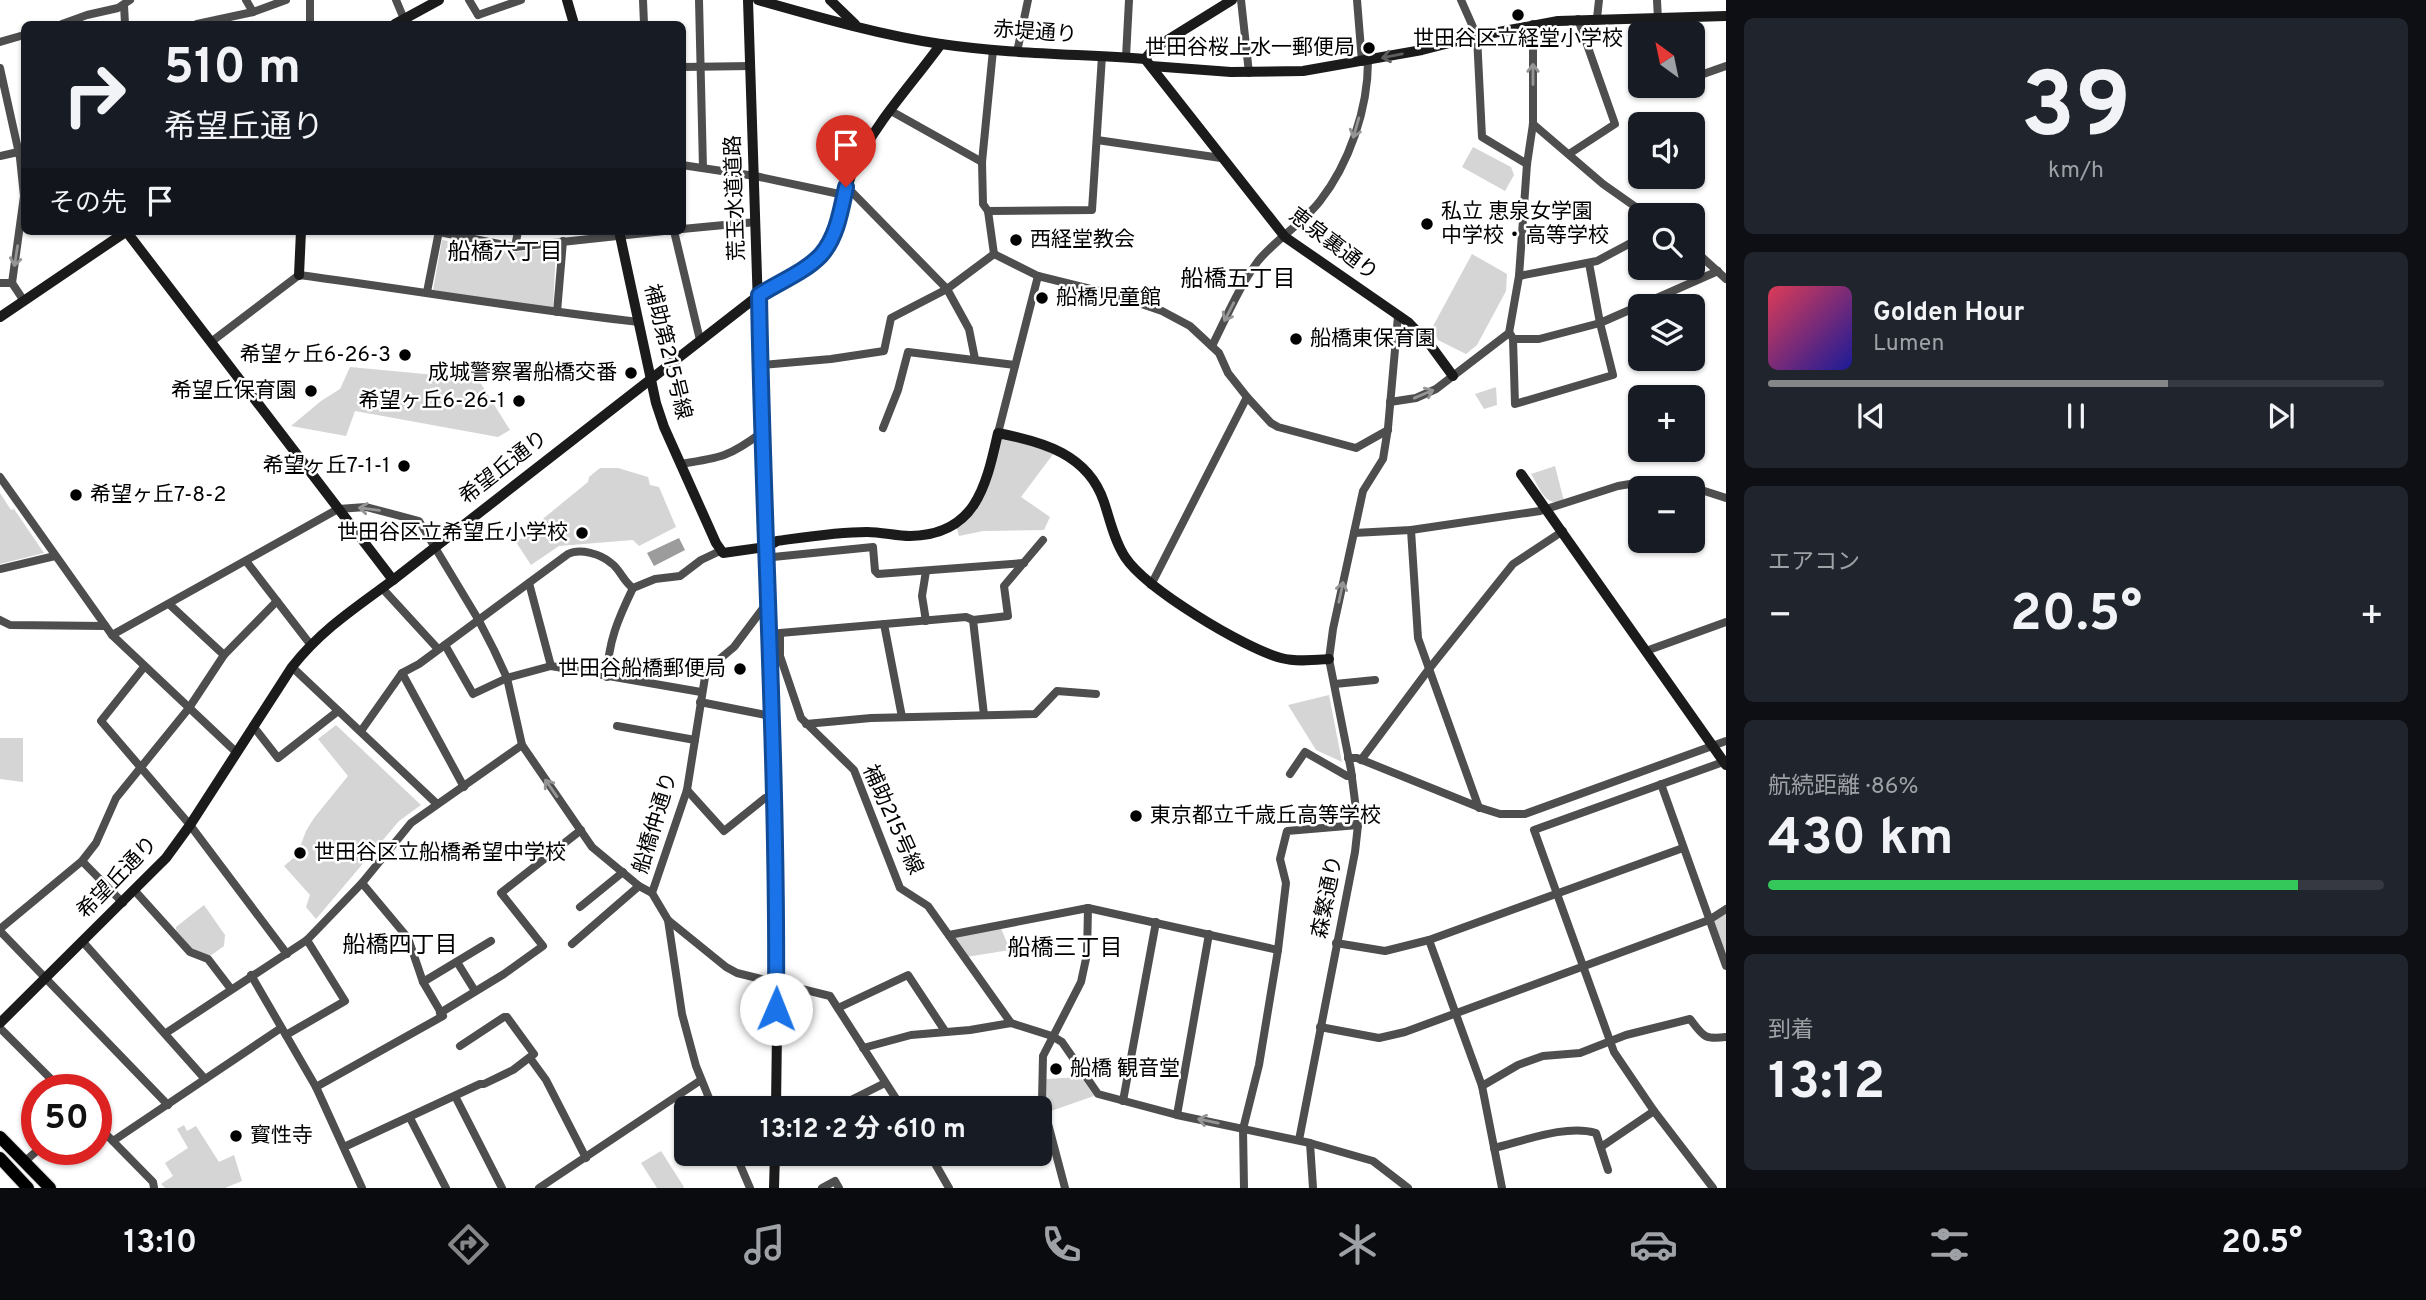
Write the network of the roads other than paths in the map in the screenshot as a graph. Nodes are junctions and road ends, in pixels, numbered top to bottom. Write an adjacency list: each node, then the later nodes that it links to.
1 (246, 0): 23 (street)
2 (286, 0): 23 (street)
3 (310, 0): 32 (street)
4 (396, 0): 33 (street)
5 (439, 0): 34 (street)
6 (468, 0): 24 (street)
7 (521, 0): 24 (street)
8 (566, 0): 36 (street)
9 (643, 0): 37 (street)
10 (699, 0): 53 (street)
11 (748, 0): 50 (street, 荒玉水道道路)
12 (758, 0): 39 (street, 赤堤通り)
13 (830, 0): 39 (street)
14 (1028, 0): 45 (street)
15 (1129, 0): 47 (street)
16 (1232, 0): 49 (street)
17 (1241, 0): 55 (street)
18 (1357, 0): 48 (street)
19 (1461, 0): 41 (street)
20 (1599, 0): 26 (street)
21 (1657, 0): 28 (street)
22 (127, 3): 29 (street); 30 (street)
23 (254, 12): 31 (street)
24 (478, 15): 35 (street)
25 (1726, 16): 28 (street, 赤堤通り)
26 (1597, 18): 27 (street, 赤堤通り); 28 (street, 赤堤通り)
27 (1578, 19): 38 (street, 赤堤通り); 60 (street)
28 (1661, 19)
29 (71, 21)
30 (125, 21)
31 (211, 21)
32 (310, 21)
33 (399, 21)
34 (401, 21)
35 (477, 21)
36 (573, 21)
37 (644, 21)
38 (1534, 24): 41 (street, 赤堤通り); 58 (street, one-way to 38)
39 (857, 26): 43 (street, 赤堤通り)
40 (21, 36): 42 (street)
41 (1477, 36): 48 (street, 赤堤通り, one-way to 48); 65 (street)
42 (0, 42)
43 (941, 44): 44 (street, 赤堤通り); 57 (street, 希望丘通り)
44 (993, 50): 45 (street, 赤堤通り); 64 (street)
45 (1017, 52): 46 (street, 赤堤通り)
46 (1102, 56): 47 (street, 赤堤通り); 59 (street)
47 (1126, 57): 49 (street, 赤堤通り)
48 (1365, 61): 55 (street, 赤堤通り); 84 (street, one-way to 84)
49 (1148, 62): 55 (street, 赤堤通り); 63 (street, 恵泉裏通り)
50 (751, 66): 53 (street); 68 (street, 荒玉水道道路)
51 (1726, 66): 56 (street)
52 (686, 67): 53 (street)
53 (701, 67): 67 (street)
54 (0, 68): 62 (street)
55 (1249, 73)
56 (1705, 73)
57 (891, 111): 64 (street); 69 (street, 希望丘通り)
58 (1533, 124): 60 (street); 65 (street)
59 (1097, 140): 63 (street); 71 (street)
60 (1569, 154): 70 (street)
61 (0, 156): 62 (street)
62 (21, 156)
63 (1221, 158): 84 (street, 恵泉裏通り)
64 (982, 162): 71 (street)
65 (1527, 164): 94 (street)
66 (686, 166): 67 (street)
67 (703, 168): 68 (street)
68 (755, 176): 69 (street); 73 (street, 荒玉水道道路)
69 (845, 191): 98 (street); 100 (street, 希望丘通り)
70 (1630, 203)
71 (988, 211): 88 (street)
72 (21, 218): 97 (street, one-way to 97)
73 (756, 222): 74 (street); 100 (street, 荒玉水道道路)
74 (686, 229)
75 (121, 235): 101 (street)
76 (130, 235): 109 (street)
77 (301, 235): 92 (street)
78 (438, 235): 99 (street)
79 (458, 235): 87 (street)
80 (517, 235): 87 (street)
81 (606, 235): 85 (street)
82 (620, 235): 105 (street, 補助第215号線)
83 (675, 235): 108 (street)
84 (1284, 237): 103 (street, 恵泉裏通り); 110 (street, one-way to 110)
85 (563, 241): 87 (street); 102 (street)
86 (1628, 244): 90 (street)
87 (515, 247)
88 (994, 254): 93 (street); 98 (street)
89 (1705, 260): 91 (street)
90 (1589, 263): 94 (street); 106 (street)
91 (1718, 271): 95 (street); 106 (street)
92 (299, 275): 99 (street); 109 (street)
93 (1038, 276): 110 (street); 113 (street)
94 (1519, 276): 107 (street)
95 (1726, 279)
96 (0, 283): 97 (street)
97 (12, 283): 101 (street)
98 (947, 289): 111 (street); 112 (street)
99 (427, 292): 102 (street)
100 (759, 295): 108 (street, 希望丘通り); 112 (street, 荒玉水道道路)
101 (24, 301): 104 (street)
102 (557, 312): 105 (street)
103 (1398, 316): 114 (street, 恵泉裏通り); 117 (street)
104 (0, 317)
105 (639, 322): 115 (street, 補助第215号線)
106 (1600, 323): 107 (street); 107 (street)
107 (1511, 335): 114 (street)
108 (700, 340): 115 (street, 希望丘通り)
109 (211, 342): 126 (street)
110 (1212, 346): 116 (street)
111 (975, 359): 113 (street); 118 (street)
112 (761, 365): 120 (street, 荒玉水道道路)
113 (1015, 366): 121 (street)
114 (1453, 376): 117 (street, one-way to 114)
115 (650, 379): 122 (street, 補助第215号線); 132 (street, 希望丘通り)
116 (1247, 397): 119 (street); 142 (street)
117 (1390, 402): 119 (street)
118 (883, 428)
119 (1388, 430): 130 (street)
120 (761, 433): 122 (street); 133 (street, 荒玉水道道路)
121 (998, 433): 133 (street); 142 (street)
122 (680, 464): 134 (street, 補助第215号線)
123 (1521, 474): 127 (street)
124 (0, 477): 135 (street)
125 (1726, 498): 127 (street)
126 (338, 509): 132 (street, one-way to 126); 136 (street); 140 (street)
127 (1547, 510): 128 (street); 129 (street)
128 (1411, 530): 130 (street); 166 (street)
129 (1563, 531): 159 (street); 166 (street)
130 (1354, 533): 162 (street, one-way to 130)
131 (1043, 540): 137 (street)
132 (435, 545): 140 (street, 希望丘通り); 148 (street)
133 (766, 547): 134 (street); 139 (street); 146 (street, 荒玉水道道路)
134 (720, 551): 144 (street)
135 (55, 556): 138 (street); 154 (street)
136 (246, 561): 145 (street); 147 (street)
137 (1024, 563): 139 (street); 150 (street)
138 (0, 569)
139 (926, 571): 151 (street)
140 (393, 580): 143 (street, 希望丘通り)
141 (528, 583): 144 (street); 148 (street); 163 (street)
142 (1151, 584): 162 (street)
143 (382, 587): 157 (street, 希望丘通り); 158 (street)
144 (633, 588): 168 (street)
145 (278, 601): 157 (street); 160 (street)
146 (767, 603): 155 (street, 荒玉水道道路); 172 (street, 船橋仲通り)
147 (169, 604): 156 (street); 160 (street)
148 (478, 618): 158 (street); 169 (street)
149 (0, 620): 154 (street)
150 (973, 620): 151 (street); 177 (street)
151 (926, 621): 153 (street)
152 (1726, 622): 159 (street)
153 (884, 624): 155 (street); 179 (street)
154 (105, 626): 156 (street)
155 (774, 633): 161 (street, 荒玉水道道路)
156 (112, 635): 164 (street)
157 (310, 643): 165 (street, 希望丘通り)
158 (441, 647): 167 (street); 169 (street)
159 (1646, 651): 187 (street)
160 (224, 655): 175 (street)
161 (775, 657): 178 (street, 荒玉水道道路); 180 (street, 補助215号線)
162 (1329, 659): 171 (street, 森繁通り)
163 (551, 666): 168 (street); 169 (street)
164 (144, 667): 175 (street); 192 (street)
165 (292, 667): 176 (street); 181 (street, 希望丘通り)
166 (1429, 669): 190 (street); 200 (street)
167 (402, 673): 183 (street); 196 (street)
168 (607, 677): 172 (street)
169 (507, 678): 186 (street)
170 (1375, 680): 171 (street)
171 (1335, 684): 189 (street, 森繁通り)
172 (701, 692): 174 (street, 船橋仲通り)
173 (1096, 694): 177 (street)
174 (700, 702): 178 (street); 184 (street, 船橋仲通り)
175 (189, 708): 188 (street); 192 (street)
176 (338, 711): 181 (street); 183 (street)
177 (984, 715): 179 (street)
178 (771, 716): 198 (street, 荒玉水道道路)
179 (902, 717): 180 (street)
180 (806, 724): 221 (street, 補助215号線)
181 (253, 726): 188 (street, 希望丘通り)
182 (617, 726): 184 (street)
183 (362, 731): 199 (street)
184 (695, 740): 197 (street, 船橋仲通り)
185 (1726, 741): 187 (street)
186 (522, 745): 196 (street); 203 (street, one-way to 186)
187 (1713, 746): 191 (street); 200 (street)
188 (236, 752): 201 (street, 希望丘通り)
189 (1348, 758): 190 (street); 194 (street, 森繁通り)
190 (1361, 760): 200 (street)
191 (1725, 763): 195 (street)
192 (142, 769): 201 (street); 205 (street)
193 (1290, 774): 194 (street)
194 (1352, 776): 202 (street, 森繁通り)
195 (1661, 784): 204 (street); 211 (street)
196 (464, 787): 199 (street)
197 (687, 790): 198 (street); 210 (street, 船橋仲通り)
198 (774, 797): 236 (street, 荒玉水道道路)
199 (438, 804): 207 (street)
200 (1479, 808)
201 (190, 825): 209 (street, 希望丘通り); 229 (street)
202 (1358, 825): 226 (street, 森繁通り); 228 (street)
203 (581, 830): 206 (street); 238 (street)
204 (1683, 848): 211 (street); 217 (street)
205 (82, 861): 212 (street); 219 (street)
206 (622, 872): 208 (street); 213 (street)
207 (362, 883): 222 (street); 235 (street)
208 (639, 886): 210 (street); 227 (street)
209 (135, 891): 212 (street, 希望丘通り); 237 (street)
210 (652, 893): 216 (street, 船橋仲通り)
211 (1557, 895): 223 (street); 232 (street)
212 (122, 903): 225 (street, 希望丘通り)
213 (580, 907)
214 (1088, 908): 218 (street); 221 (street); 248 (street)
215 (1726, 909): 217 (street)
216 (668, 920): 236 (street); 256 (street, 船橋仲通り)
217 (1709, 920): 231 (street); 232 (street)
218 (1156, 922): 220 (street); 265 (street)
219 (0, 930): 234 (street)
220 (1209, 934): 228 (street); 268 (street)
221 (949, 935): 242 (street, 補助215号線)
222 (307, 940): 229 (street); 245 (street)
223 (1429, 940): 226 (street); 240 (street)
224 (491, 941): 230 (street)
225 (83, 942): 234 (street, 希望丘通り); 247 (street)
226 (1336, 943): 244 (street, 森繁通り)
227 (572, 944)
228 (1278, 950): 270 (street)
229 (287, 954): 233 (street)
230 (457, 962): 235 (street); 238 (street)
231 (1726, 966)
232 (1582, 967): 240 (street); 250 (street)
233 (251, 975): 237 (street); 245 (street)
234 (45, 979): 243 (street, 希望丘通り); 266 (street)
235 (423, 982): 241 (street)
236 (776, 984): 239 (street); 262 (street, 荒玉水道道路)
237 (230, 989): 247 (street)
238 (475, 991): 241 (street)
239 (838, 1008): 246 (street); 252 (street)
240 (1455, 1012): 244 (street); 258 (street)
241 (440, 1013): 259 (street)
242 (1011, 1023): 246 (street); 248 (street)
243 (0, 1025): 254 (street)
244 (1320, 1027): 272 (street, 森繁通り)
245 (284, 1031): 255 (street); 259 (street)
246 (945, 1031): 252 (street)
247 (166, 1033): 255 (street)
248 (1052, 1036): 265 (street); 299 (street)
249 (1726, 1037): 250 (street)
250 (1610, 1041): 258 (street); 267 (street)
251 (460, 1046): 253 (street)
252 (863, 1048): 257 (street)
253 (530, 1058): 260 (street); 279 (street)
254 (47, 1074)
255 (205, 1079): 266 (street)
256 (701, 1080): 261 (street, 船橋仲通り); 279 (street)
257 (885, 1083): 263 (street); 264 (street)
258 (1482, 1086): 277 (street)
259 (316, 1087): 275 (street)
260 (455, 1096): 269 (street); 293 (street)
261 (708, 1096)
262 (776, 1096)
263 (859, 1096)
264 (894, 1096)
265 (1123, 1101): 268 (street)
266 (167, 1105): 273 (street)
267 (1654, 1111): 276 (street); 287 (street)
268 (1177, 1115): 270 (street, one-way to 268)
269 (410, 1118): 275 (street); 292 (street)
270 (1243, 1129): 272 (street); 300 (street)
271 (0, 1137): 280 (main road)
272 (1298, 1140): 274 (street)
273 (113, 1141): 290 (street)
274 (1310, 1143): 301 (street); 302 (street)
275 (344, 1147): 291 (street)
276 (1601, 1147): 277 (street); 285 (street)
277 (1494, 1148): 303 (street)
278 (0, 1158): 288 (main road)
279 (586, 1158): 294 (street)
280 (21, 1159)
281 (27, 1165): 289 (main road)
282 (741, 1166): 295 (street)
283 (775, 1166): 296 (street)
284 (936, 1166): 286 (street)
285 (1608, 1170)
286 (947, 1187)
287 (1711, 1187)
288 (28, 1188)
289 (50, 1188)
290 (154, 1188)
291 (362, 1188)
292 (446, 1188)
293 (502, 1188)
294 (539, 1188)
295 (750, 1188)
296 (774, 1188)
297 (822, 1188): 298 (street)
298 (839, 1188)
299 (1065, 1188)
300 (1244, 1188)
301 (1314, 1188)
302 (1408, 1188)
303 (1502, 1188)

